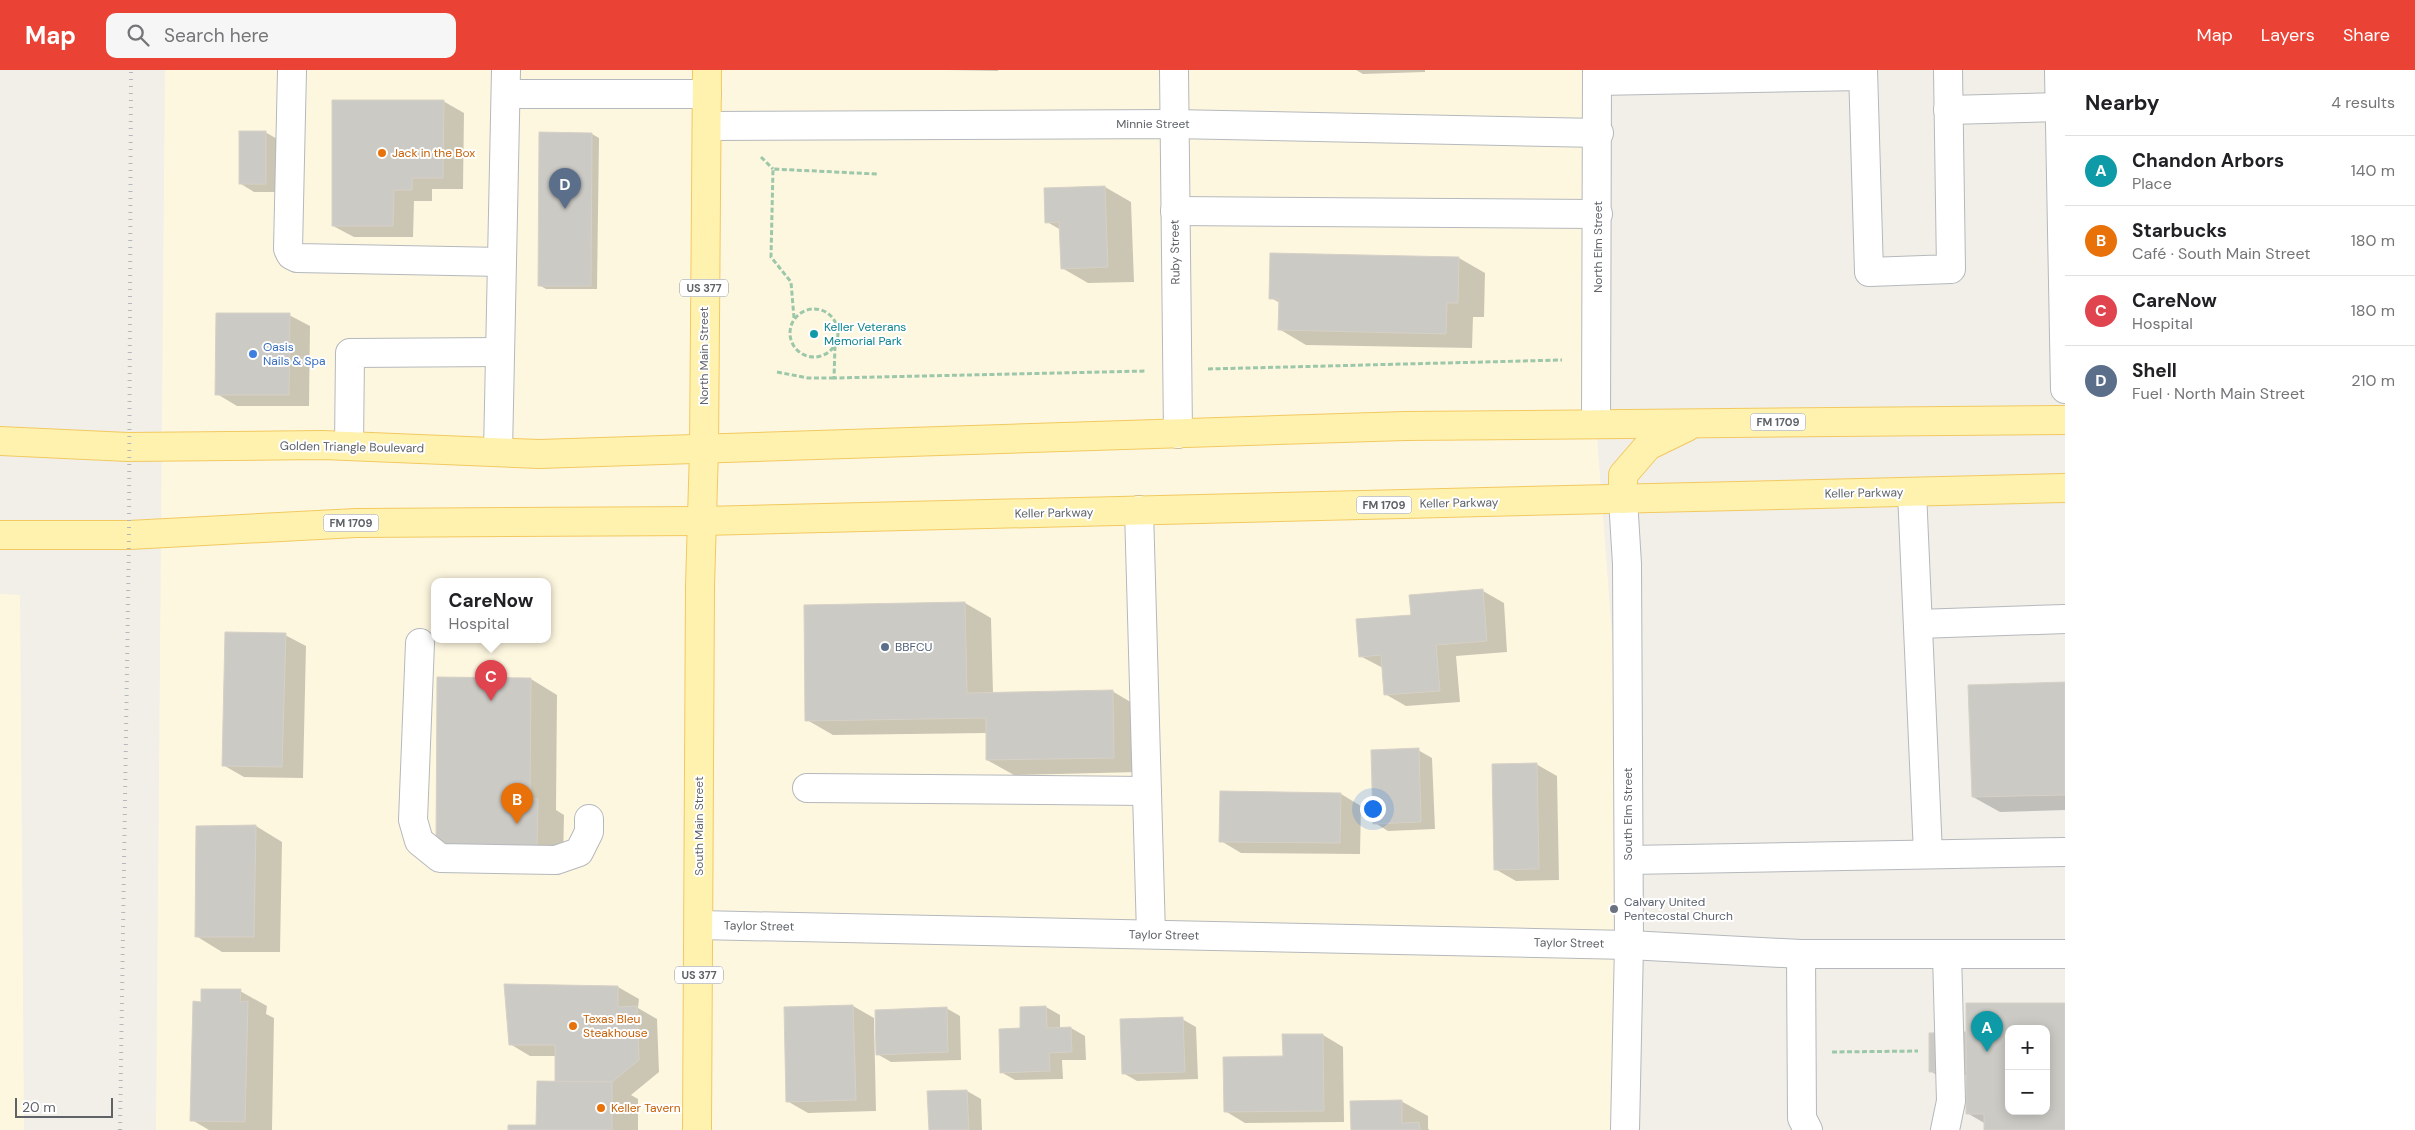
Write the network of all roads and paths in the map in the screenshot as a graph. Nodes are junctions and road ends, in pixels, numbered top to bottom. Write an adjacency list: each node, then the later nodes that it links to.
1 (292, 70): 19 (street)
2 (1174, 70): 11 (street, Ruby Street)
3 (1948, 70): 10 (street)
4 (2059, 70): 9 (street)
5 (1863, 73): 6 (street); 10 (street)
6 (1597, 76): 13 (street, North Elm Street)
7 (506, 82): 8 (street); 19 (street)
8 (707, 82): 12 (main road, North Main Street / US 377)
9 (2060, 107): 10 (street); 27 (street)
10 (1948, 110)
11 (1173, 124): 12 (street, Minnie Street); 13 (street, Minnie Street); 17 (street, Ruby Street)
12 (707, 126): 34 (main road, North Main Street / US 377)
13 (1599, 132): 18 (street, North Elm Street)
14 (757, 153): 15 (path)
15 (772, 169): 16 (path); 20 (path)
16 (877, 174)
17 (1174, 211): 18 (street); 24 (street, Ruby Street)
18 (1598, 214): 30 (street, North Elm Street)
19 (502, 262): 22 (street)
20 (794, 318): 21 (path); 21 (path)
21 (834, 346): 26 (path)
22 (500, 352): 33 (street); 35 (street)
23 (1562, 360): 24 (path)
24 (1177, 370): 26 (path); 31 (street, Ruby Street)
25 (777, 372): 26 (path)
26 (834, 378)
27 (2065, 389)
28 (2065, 420): 29 (main road, FM 1709)
29 (1695, 423): 30 (main road, FM 1709); 38 (main road)
30 (1596, 424): 31 (main road, FM 1709)
31 (1178, 434): 34 (main road, FM 1709)
32 (0, 441): 33 (main road, Golden Triangle Boulevard / FM 1709)
33 (349, 446): 35 (main road, Golden Triangle Boulevard / FM 1709)
34 (704, 449): 35 (main road, Golden Triangle Boulevard / FM 1709); 40 (main road, North Main Street / US 377)
35 (498, 452)
36 (2065, 488): 37 (main road, Keller Parkway / FM 1709)
37 (1912, 492): 38 (main road, Keller Parkway / FM 1709); 43 (street)
38 (1623, 499): 39 (main road, Keller Parkway / FM 1709); 50 (street, South Elm Street)
39 (1139, 510): 40 (main road, Keller Parkway / FM 1709); 46 (street)
40 (703, 521): 41 (main road, FM 1709); 51 (main road, South Main Street / US 377)
41 (0, 535)
42 (2065, 619): 43 (street)
43 (1918, 624): 49 (street)
44 (420, 643): 47 (street)
45 (807, 788): 46 (street)
46 (1147, 791): 52 (street)
47 (589, 819)
48 (2065, 852): 49 (street)
49 (1928, 854): 50 (street)
50 (1629, 860): 53 (street, South Elm Street)
51 (699, 925): 52 (street, Taylor Street); 59 (main road, South Main Street / US 377)
52 (1151, 934): 53 (street, Taylor Street)
53 (1629, 945): 54 (street, Taylor Street); 60 (street, South Elm Street)
54 (1801, 954): 55 (street, Taylor Street); 58 (street)
55 (1947, 954): 56 (street, Taylor Street); 57 (street)
56 (2065, 954)
57 (1950, 1050): 58 (path); 62 (street)
58 (1802, 1052): 61 (street)
59 (697, 1130)
60 (1625, 1130)
61 (1808, 1130)
62 (1946, 1130)

